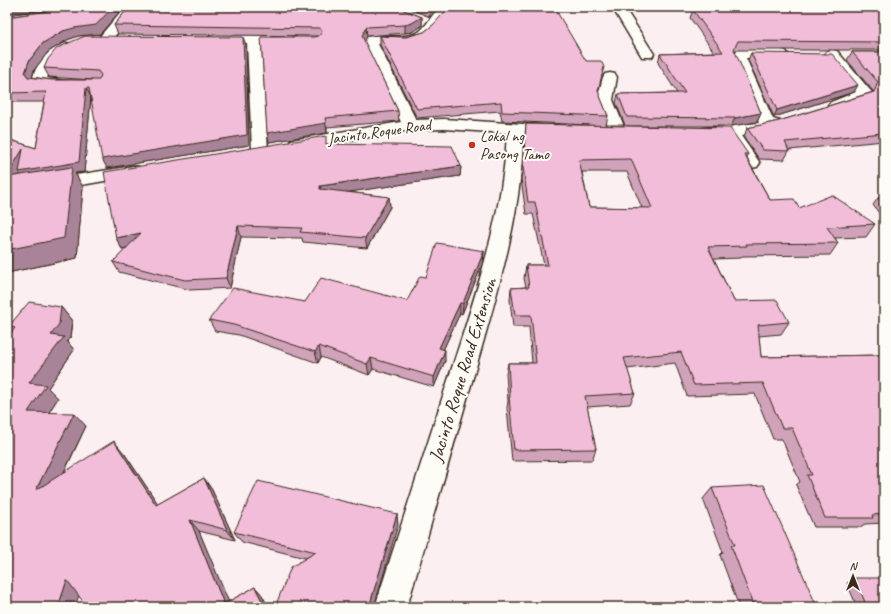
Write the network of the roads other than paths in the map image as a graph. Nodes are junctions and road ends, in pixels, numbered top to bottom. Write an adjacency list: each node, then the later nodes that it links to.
1 (449, 7): 16 (street)
2 (618, 7): 9 (street)
3 (127, 12): 4 (street)
4 (121, 39)
5 (200, 39): 6 (street)
6 (254, 40): 7 (street); 16 (street, Jacinto Roque Road)
7 (300, 40)
8 (77, 42): 13 (street)
9 (647, 54)
10 (793, 54): 17 (street)
11 (817, 54): 14 (street)
12 (610, 77): 20 (street)
13 (77, 85)
14 (825, 108)
15 (790, 119): 17 (street)
16 (410, 125): 18 (street, Jacinto Roque Road)
17 (768, 126): 22 (street)
18 (515, 130): 19 (street, Jacinto Roque Road); 26 (street, Jacinto Roque Road Extension)
19 (570, 131)
20 (619, 131)
21 (690, 133): 22 (street)
22 (731, 133): 23 (street)
23 (751, 163)
24 (151, 168): 25 (street)
25 (7, 192)
26 (391, 607)

